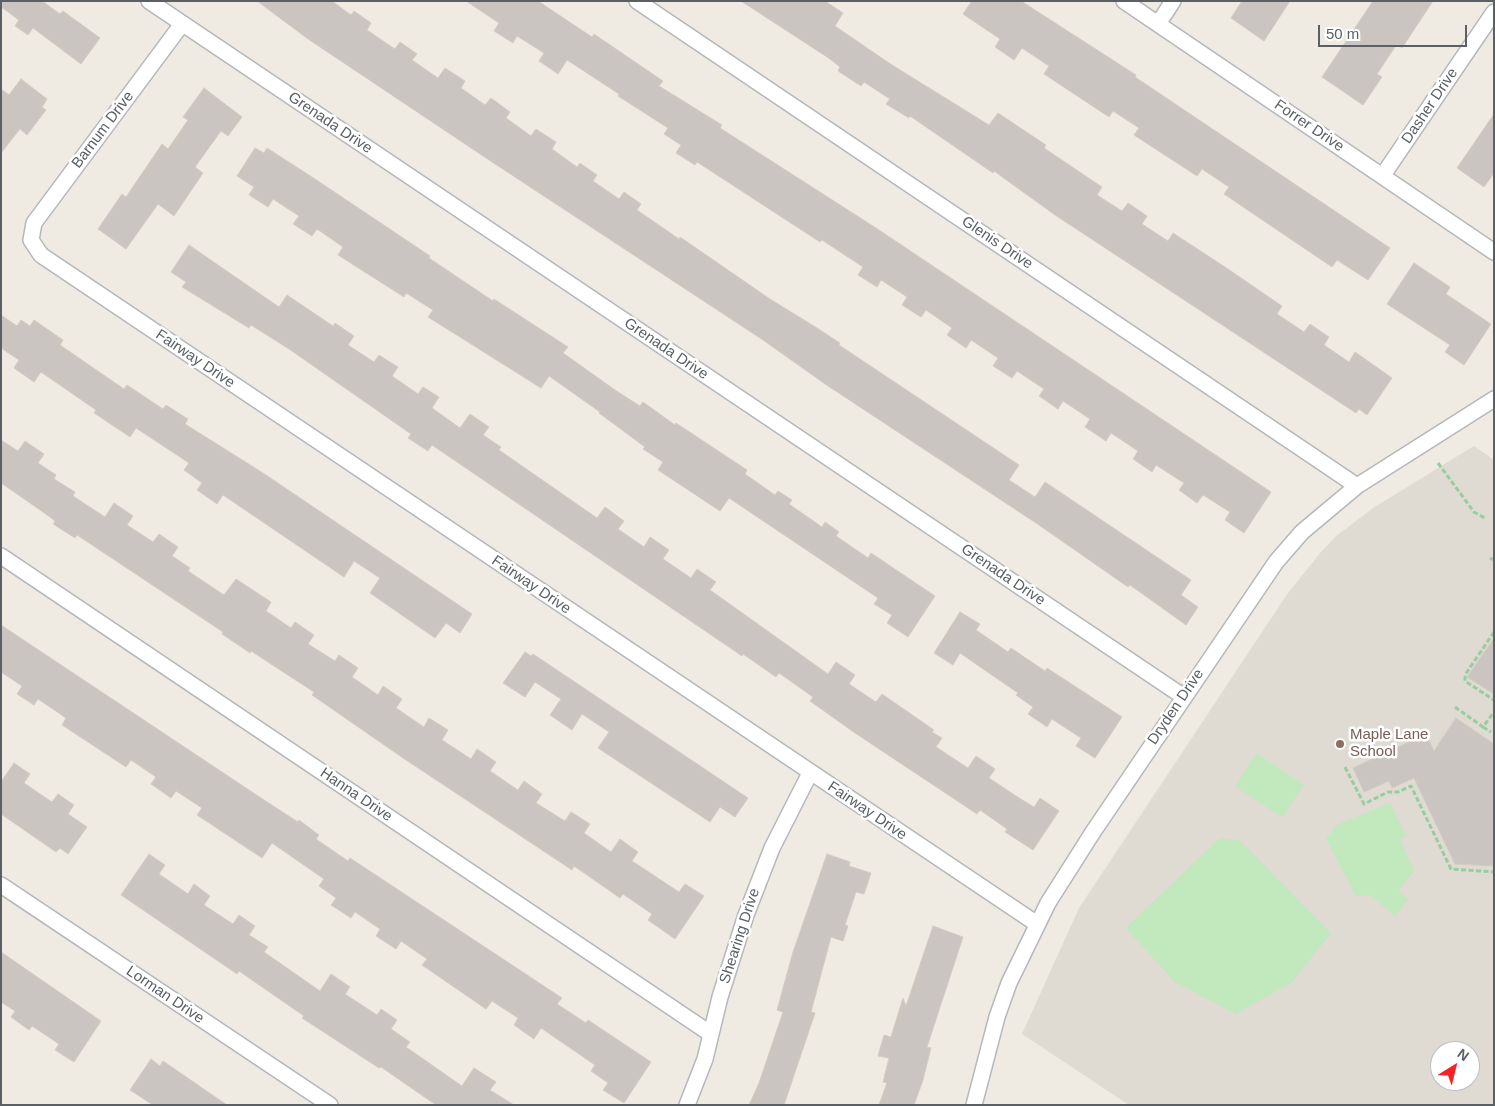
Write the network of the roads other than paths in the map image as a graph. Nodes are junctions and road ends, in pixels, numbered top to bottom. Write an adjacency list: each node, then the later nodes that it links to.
1 (149, 1): 6 (street, Grenada Drive)
2 (637, 1): 12 (street, Glenis Drive)
3 (1124, 1): 7 (street, Forrer Drive)
4 (1173, 1): 7 (street)
5 (1494, 12): 8 (street, Dasher Drive)
6 (182, 24): 9 (street, Barnum Drive); 14 (street, Grenada Drive)
7 (1158, 24): 8 (street, Forrer Drive)
8 (1383, 175): 10 (street, Forrer Drive)
9 (31, 240): 15 (street, Fairway Drive)
10 (1494, 252)
11 (1494, 399): 12 (street, Dryden Drive)
12 (1357, 486): 14 (street, Dryden Drive)
13 (1, 556): 18 (street, Hanna Drive)
14 (1184, 697): 17 (street, Dryden Drive)
15 (810, 774): 17 (street, Fairway Drive); 18 (street, Shearing Drive)
16 (1, 885): 19 (street, Lorman Drive)
17 (1037, 924): 21 (street, Dryden Drive)
18 (711, 1034): 20 (street, Shearing Drive)
19 (330, 1105)
20 (687, 1105)
21 (974, 1105)

